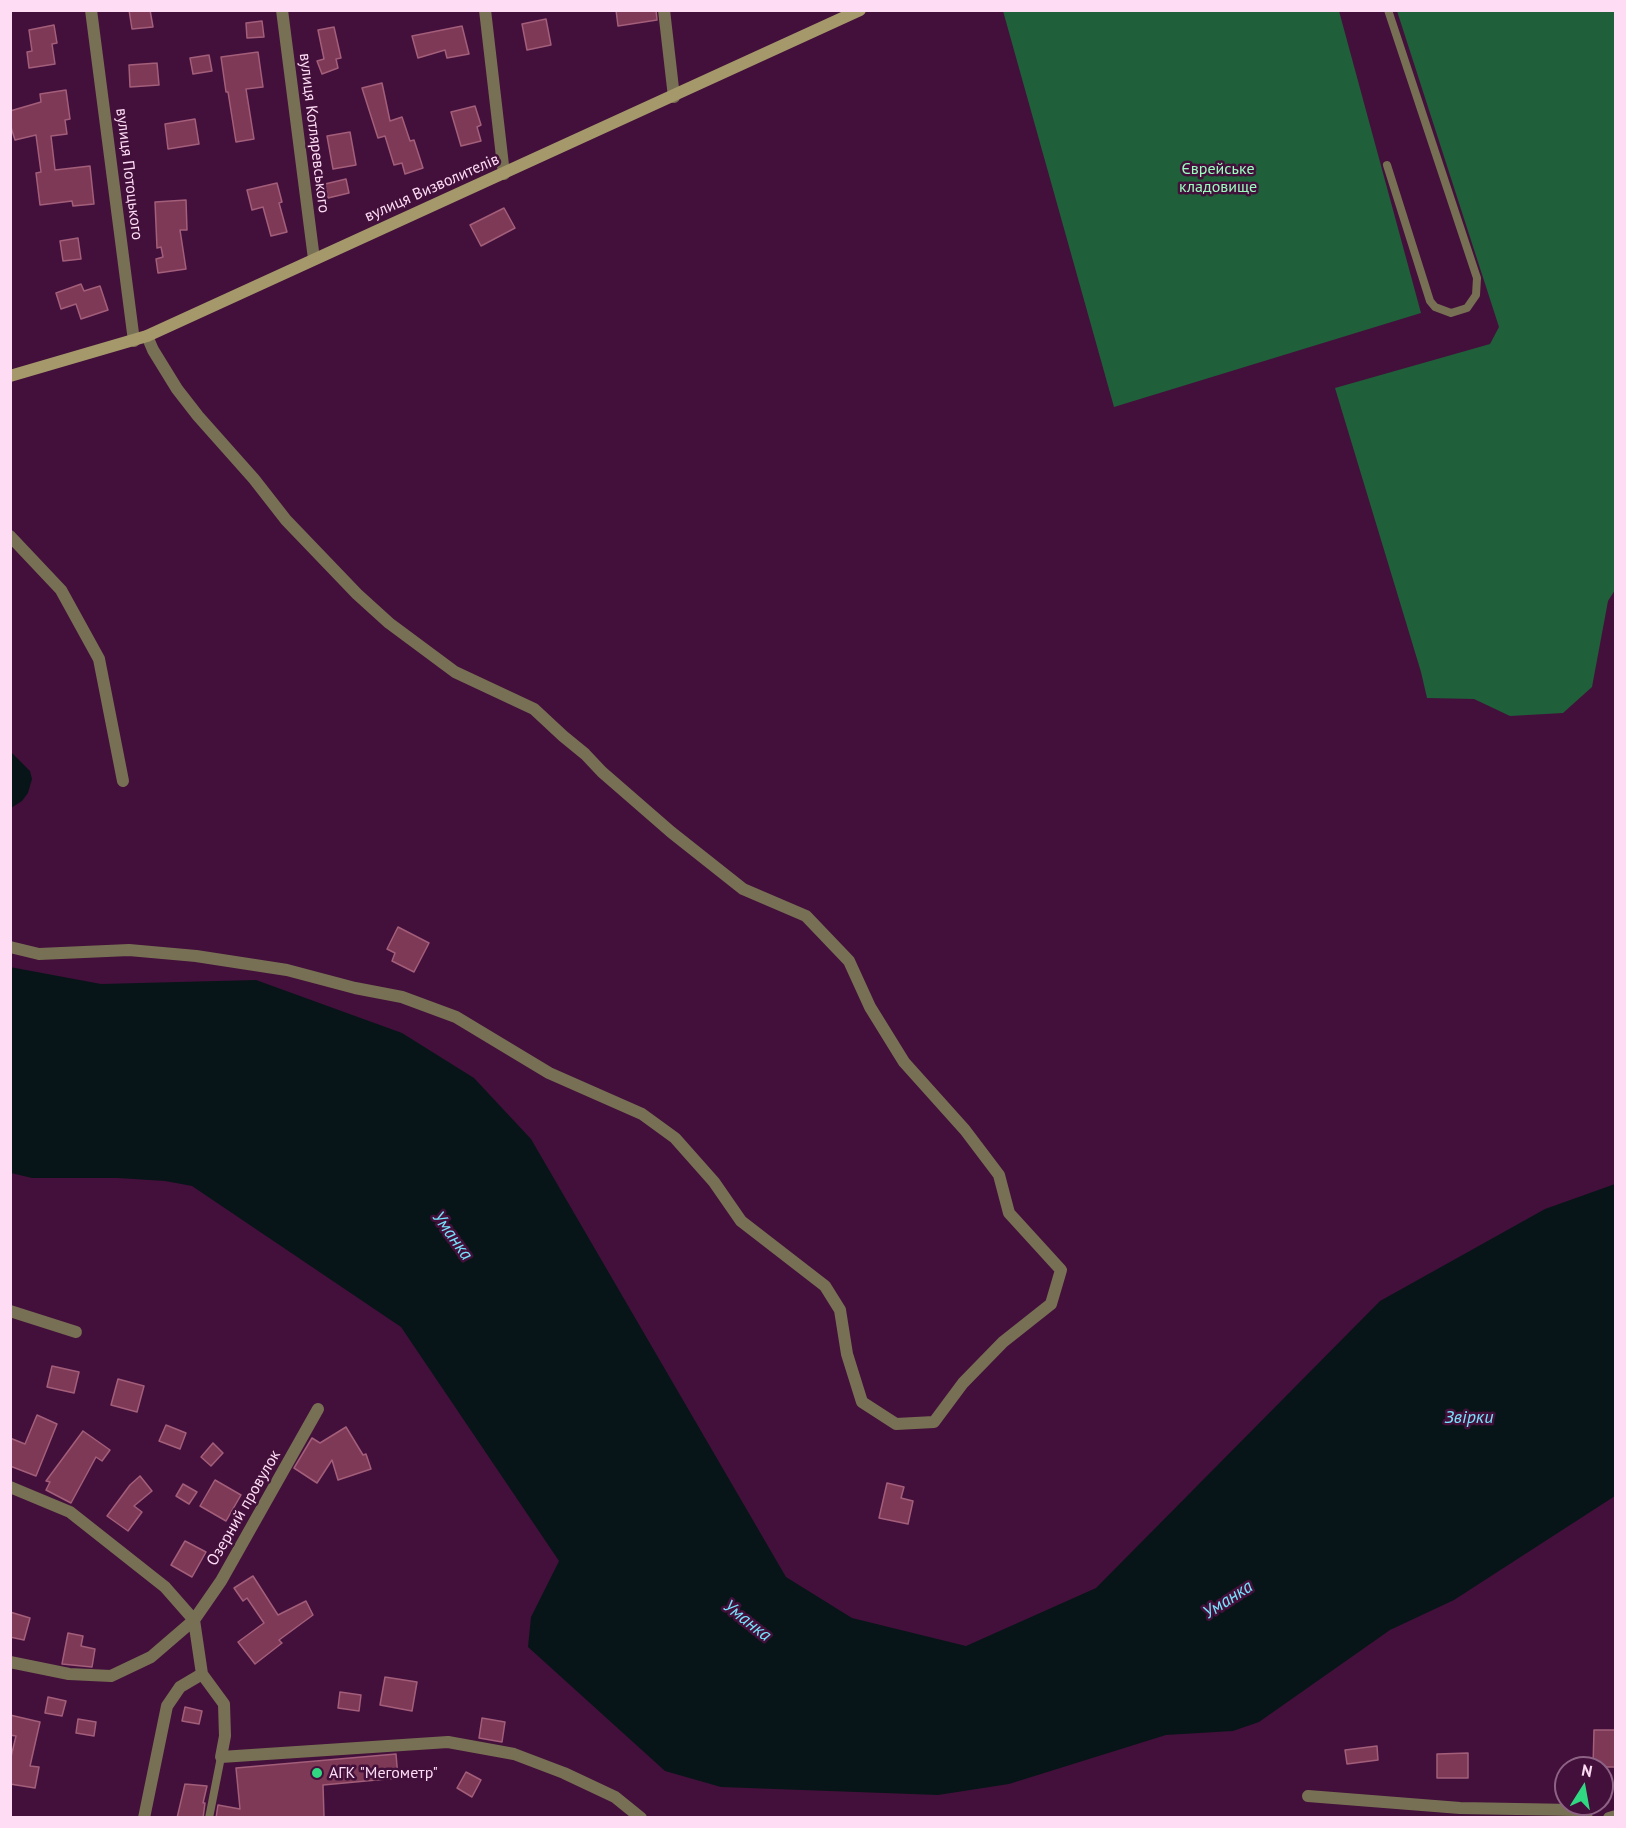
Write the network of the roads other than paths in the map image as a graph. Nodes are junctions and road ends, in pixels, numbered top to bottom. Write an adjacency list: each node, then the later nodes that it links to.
1 (91, 10): 12 (street, вулиця Потоцького)
2 (282, 10): 10 (street, вулиця Котляревського)
3 (485, 10): 9 (street)
4 (664, 10): 7 (street)
5 (860, 10): 7 (main road, вулиця Визволителів)
6 (1388, 10): 8 (lane)
7 (674, 97): 9 (main road, вулиця Визволителів)
8 (1387, 165)
9 (504, 174): 10 (main road, вулиця Визволителів)
10 (314, 260): 11 (main road, вулиця Визволителів)
11 (147, 336): 12 (main road, вулиця Визволителів); 16 (street)
12 (134, 341): 13 (main road, вулиця Визволителів)
13 (10, 376)
14 (10, 536): 15 (street)
15 (123, 781)
16 (10, 947)
17 (10, 1311): 18 (street)
18 (76, 1332)
19 (318, 1409): 21 (street, Озерний провулок)
20 (10, 1487): 21 (street)
21 (194, 1620): 22 (street, Озерний провулок); 23 (street)
22 (10, 1662)
23 (202, 1674): 24 (street); 27 (street)
24 (221, 1757): 28 (lane); 29 (street)
25 (1308, 1796): 30 (street)
26 (1616, 1816): 31 (street)
27 (144, 1818)
28 (208, 1818)
29 (641, 1818)
30 (1587, 1818)
31 (1609, 1818)

